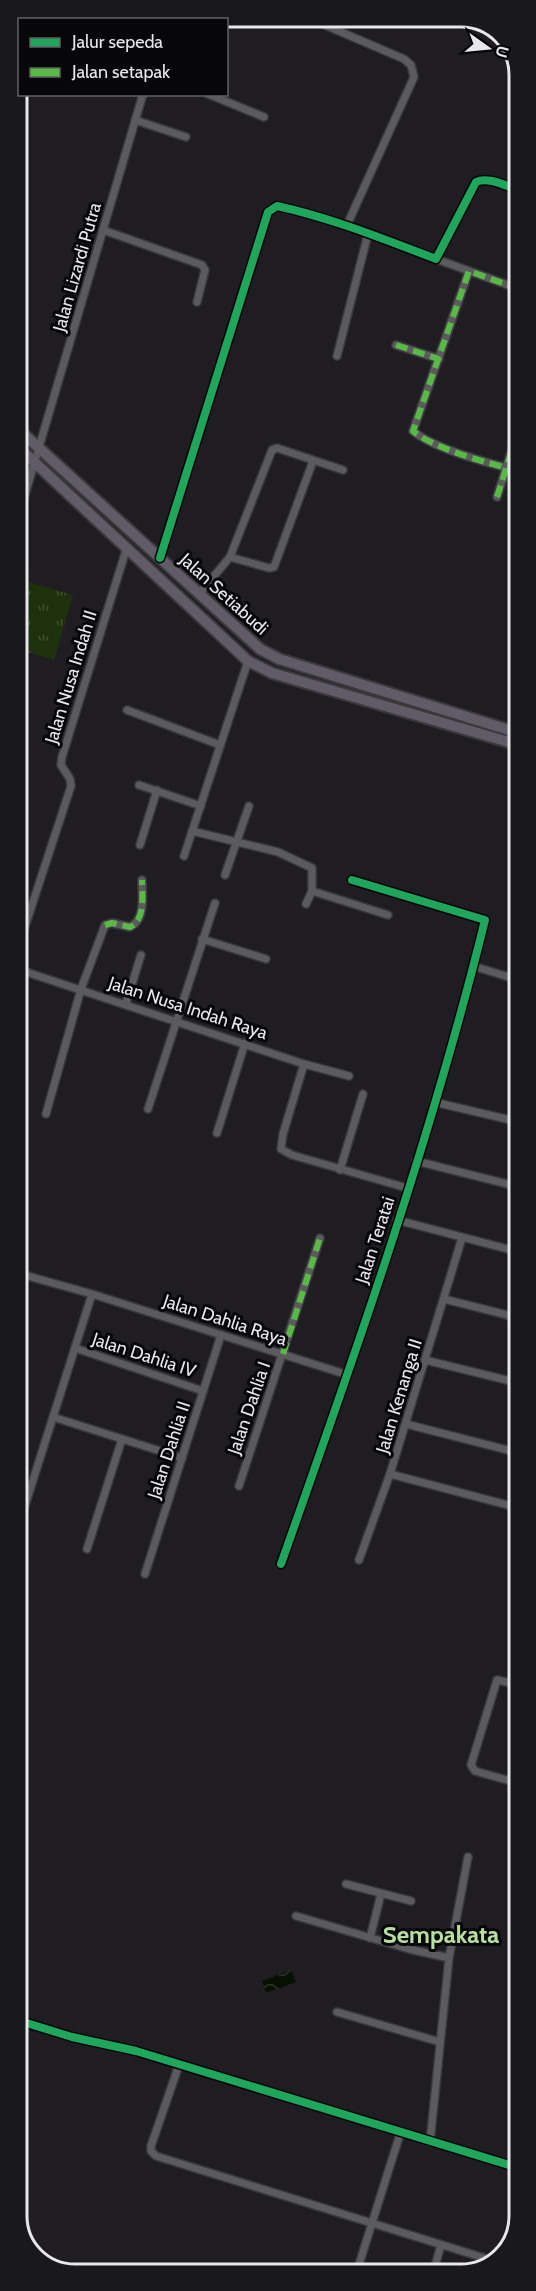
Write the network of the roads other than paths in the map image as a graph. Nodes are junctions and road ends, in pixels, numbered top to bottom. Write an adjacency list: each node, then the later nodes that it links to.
1 (336, 27): 8 (street)
2 (142, 96): 5 (street, Jalan Lizardi Putra)
3 (213, 96): 4 (street)
4 (264, 117)
5 (135, 120): 6 (street); 9 (street, Jalan Lizardi Putra)
6 (186, 137)
7 (509, 187): 11 (street)
8 (347, 225): 10 (street); 31 (street)
9 (103, 230): 14 (street); 19 (street, Jalan Lizardi Putra)
10 (368, 234): 11 (street); 16 (street)
11 (436, 259): 12 (street)
12 (469, 271): 13 (street); 17 (street)
13 (509, 285)
14 (197, 302)
15 (396, 345): 17 (street)
16 (337, 356)
17 (439, 358): 24 (street)
18 (27, 437): 19 (main road, Jalan Setiabudi)
19 (39, 448): 23 (street, Jalan Lizardi Putra); 31 (main road, Jalan Setiabudi)
20 (27, 455): 23 (main road, Jalan Setiabudi)
21 (509, 456): 24 (street)
22 (313, 461): 26 (street); 30 (street); 30 (street)
23 (35, 462): 27 (street, Jalan Lizardi Putra); 29 (main road, Jalan Setiabudi)
24 (505, 468): 25 (street); 28 (street)
25 (509, 469)
26 (343, 470)
27 (27, 489)
28 (497, 497)
29 (128, 546): 33 (main road, Jalan Setiabudi); 53 (street, Jalan Nusa Indah II)
30 (230, 557): 32 (street)
31 (160, 558): 32 (main road, Jalan Setiabudi)
32 (199, 594): 35 (main road, Jalan Setiabudi)
33 (248, 661): 36 (main road, Jalan Setiabudi); 37 (street)
34 (127, 710): 37 (street)
35 (509, 731)
36 (509, 742)
37 (220, 746): 40 (street)
38 (139, 785): 39 (street)
39 (157, 790): 40 (street); 44 (street)
40 (201, 806): 42 (street)
41 (249, 806): 43 (street)
42 (192, 831): 43 (street); 45 (street)
43 (237, 842): 46 (street); 49 (street)
44 (140, 844)
45 (184, 856)
46 (225, 875)
47 (142, 880): 60 (street)
48 (352, 880): 57 (street, Jalan Teratai)
49 (312, 891): 51 (street); 52 (street)
50 (215, 903): 54 (street)
51 (306, 904)
52 (387, 915)
53 (27, 920)
54 (202, 939): 56 (street); 62 (street)
55 (141, 955): 61 (street)
56 (266, 959)
57 (473, 966): 59 (street); 67 (street, Jalan Teratai)
58 (27, 972): 60 (street, Jalan Nusa Indah Raya)
59 (509, 977)
60 (81, 989): 61 (street, Jalan Nusa Indah Raya); 69 (street)
61 (126, 1003): 62 (street, Jalan Nusa Indah Raya)
62 (176, 1022): 63 (street, Jalan Nusa Indah Raya); 68 (street)
63 (245, 1043): 64 (street, Jalan Nusa Indah Raya); 71 (street)
64 (304, 1064): 65 (street, Jalan Nusa Indah Raya); 73 (street)
65 (349, 1076)
66 (363, 1094): 73 (street)
67 (434, 1102): 70 (street); 72 (street, Jalan Teratai)
68 (148, 1109)
69 (46, 1114)
70 (509, 1120)
71 (217, 1133)
72 (416, 1161): 74 (street); 75 (street, Jalan Teratai)
73 (339, 1170): 75 (street)
74 (509, 1184)
75 (407, 1188): 76 (street, Jalan Teratai)
76 (397, 1220): 78 (street); 88 (street, Jalan Teratai)
77 (320, 1238): 86 (street, Jalan Dahlia I)
78 (462, 1238): 79 (street); 82 (street, Jalan Kenanga II)
79 (509, 1250)
80 (27, 1276): 81 (street, Jalan Dahlia Raya)
81 (92, 1294): 84 (street, Jalan Dahlia Raya); 85 (street)
82 (444, 1299): 83 (street); 87 (street, Jalan Kenanga II)
83 (509, 1315)
84 (221, 1335): 86 (street, Jalan Dahlia Raya); 90 (street, Jalan Dahlia II)
85 (75, 1348): 90 (street, Jalan Dahlia IV); 91 (street)
86 (283, 1354): 88 (street, Jalan Dahlia Raya); 97 (street, Jalan Dahlia I)
87 (425, 1360): 89 (street); 92 (street, Jalan Kenanga II)
88 (348, 1375): 102 (street, Jalan Teratai)
89 (509, 1381)
90 (203, 1391): 95 (street, Jalan Dahlia II)
91 (53, 1417): 93 (street); 98 (street)
92 (406, 1424): 94 (street); 96 (street, Jalan Kenanga II)
93 (122, 1439): 95 (street); 100 (street)
94 (509, 1450)
95 (182, 1458): 103 (street, Jalan Dahlia II)
96 (390, 1474): 99 (street); 101 (street, Jalan Kenanga II)
97 (239, 1486)
98 (27, 1499)
99 (509, 1505)
100 (87, 1549)
101 (359, 1560)
102 (281, 1564)
103 (144, 1574)
104 (509, 1683): 105 (street)
105 (509, 1781)
106 (468, 1857): 112 (street)
107 (346, 1884): 108 (street)
108 (381, 1894): 109 (street); 111 (street)
109 (411, 1901)
110 (296, 1916): 111 (street)
111 (370, 1938): 112 (street)
112 (449, 1958): 115 (street)
113 (337, 2012): 115 (street)
114 (27, 2023): 116 (street)
115 (440, 2042): 118 (street)
116 (179, 2065): 117 (street); 120 (street)
117 (401, 2130): 118 (street); 120 (street)
118 (430, 2142): 119 (street)
119 (509, 2165)
120 (372, 2224): 121 (street); 123 (street)
121 (441, 2245): 122 (street); 124 (street)
122 (485, 2258)
123 (360, 2264)
124 (436, 2264)

